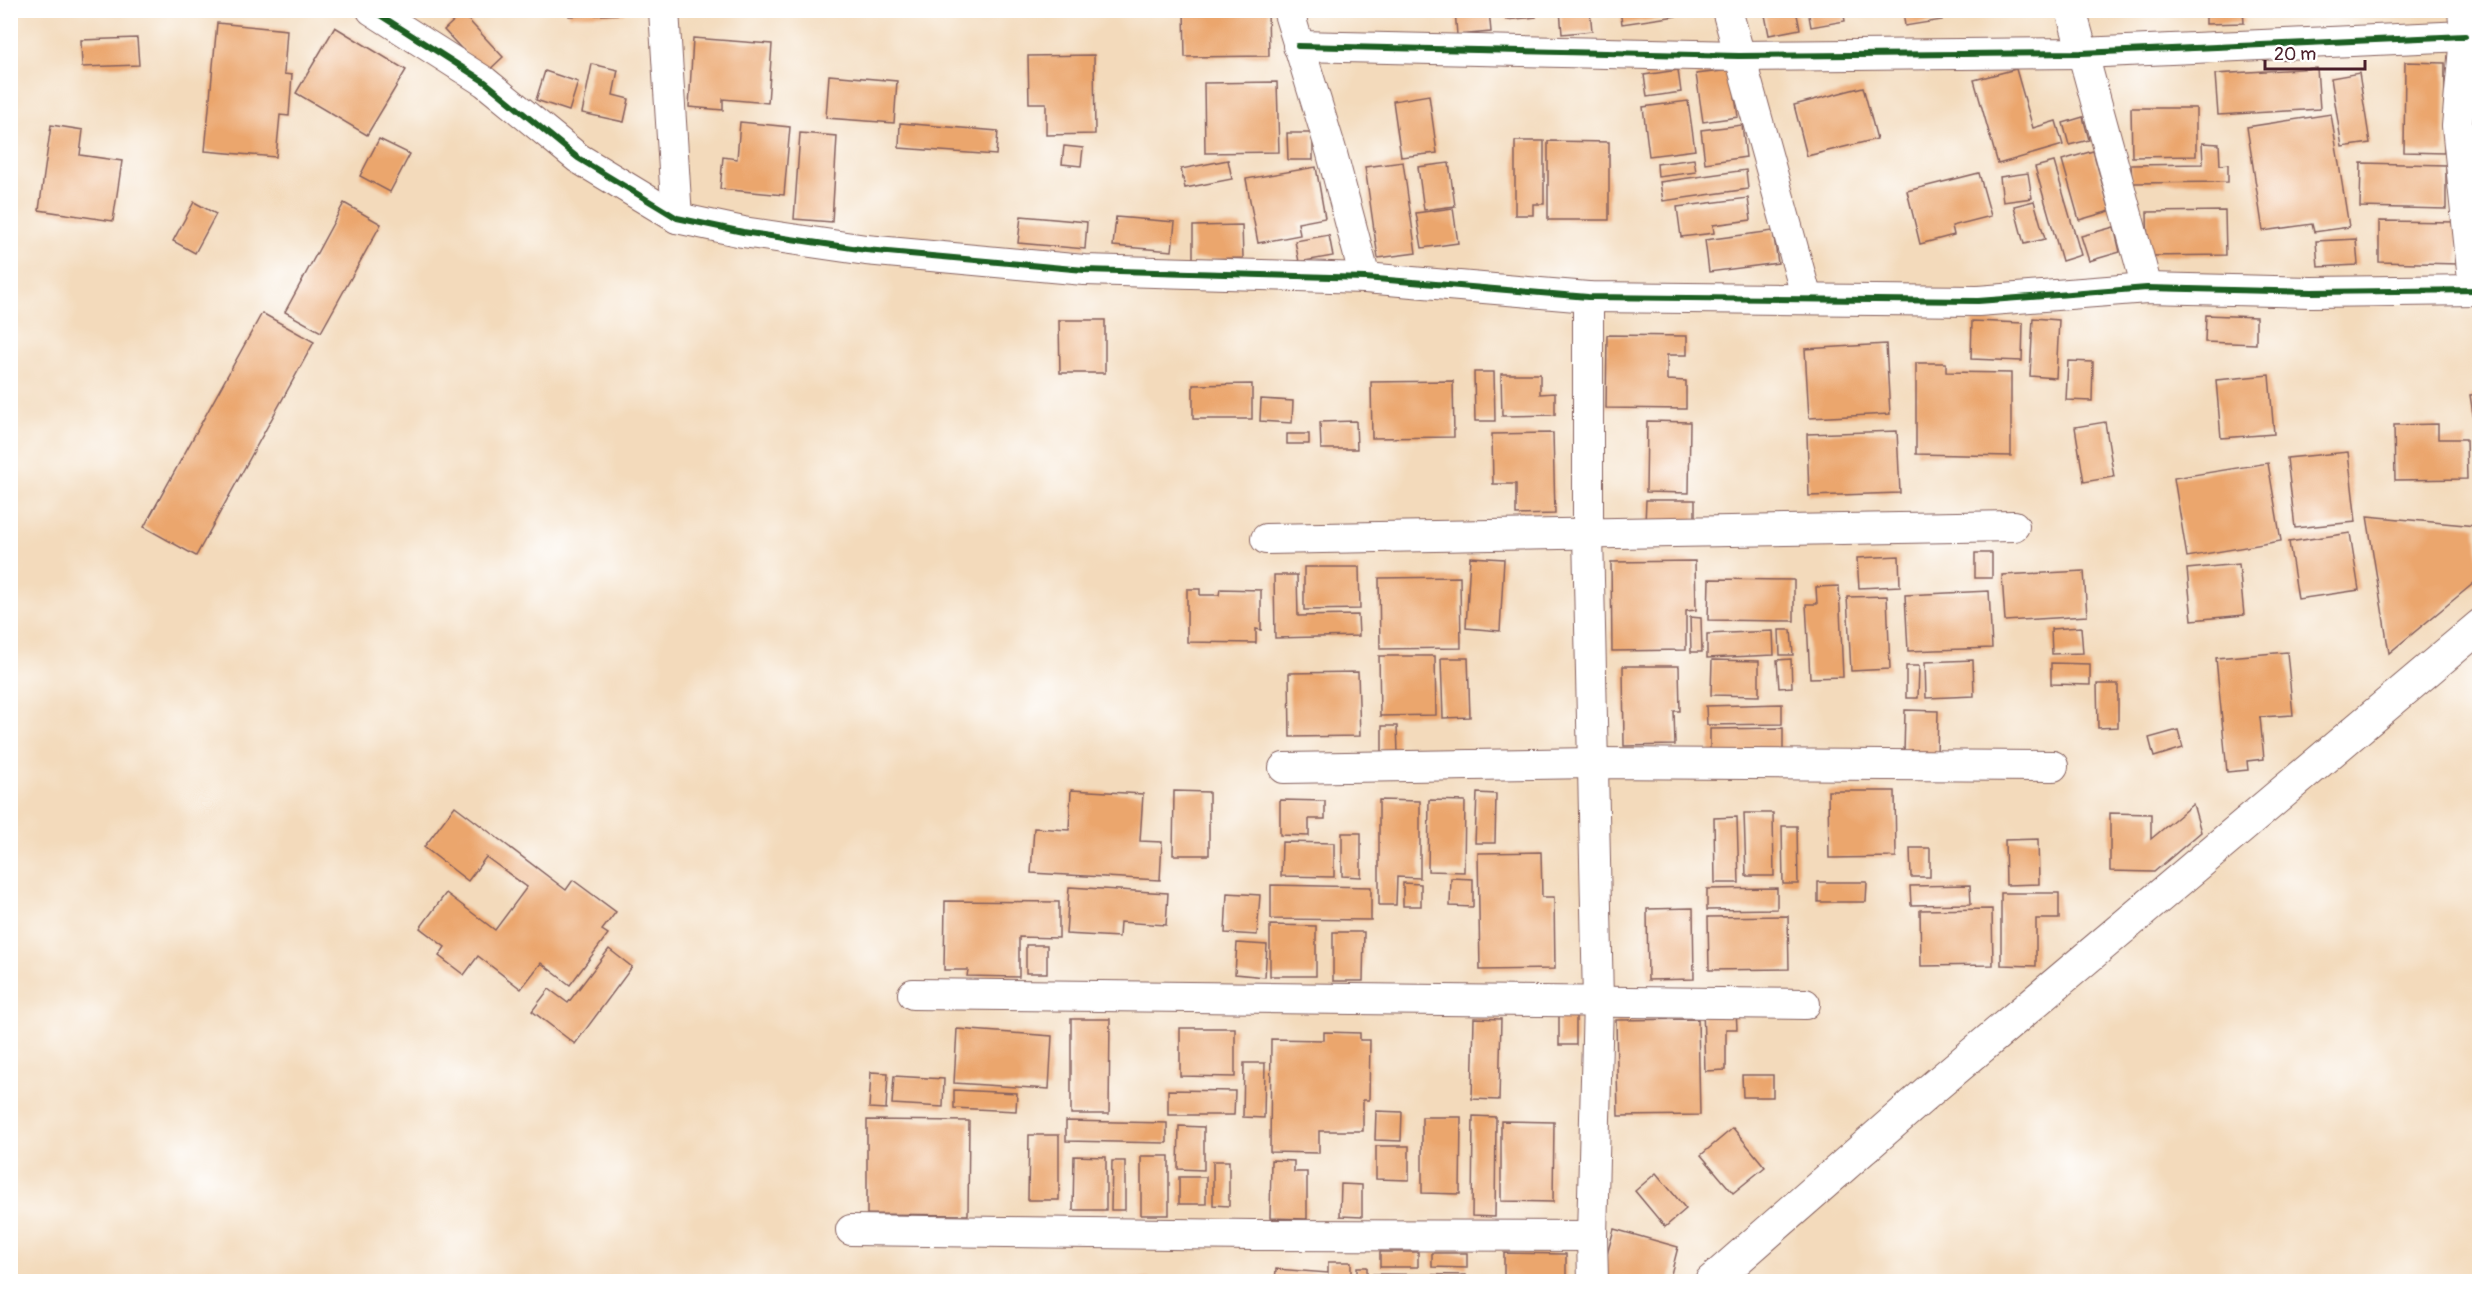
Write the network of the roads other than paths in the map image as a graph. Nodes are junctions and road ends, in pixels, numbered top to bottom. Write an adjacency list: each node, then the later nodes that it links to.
1 (372, 10): 10 (street)
2 (664, 10): 10 (street)
3 (1288, 10): 7 (street)
4 (1727, 10): 9 (street)
5 (2071, 10): 8 (street)
6 (2464, 23): 8 (street); 13 (street)
7 (1299, 46): 9 (street); 11 (street)
8 (2081, 53): 9 (street); 12 (street)
9 (1739, 56): 15 (street)
10 (677, 218): 11 (street)
11 (1365, 278): 14 (street)
12 (2147, 288): 13 (street); 15 (street)
13 (2477, 290)
14 (1588, 297): 15 (street); 17 (street)
15 (1807, 299)
16 (2014, 526): 17 (street)
17 (1588, 533): 18 (street); 20 (street)
18 (1266, 539)
19 (2480, 626): 29 (street)
20 (1593, 763): 21 (street); 22 (street); 24 (street)
21 (2053, 766)
22 (1284, 768)
23 (913, 994): 24 (street)
24 (1598, 1001): 25 (street); 27 (street)
25 (1805, 1004)
26 (851, 1230): 27 (street)
27 (1592, 1236): 28 (street)
28 (1593, 1281)
29 (1711, 1281)

